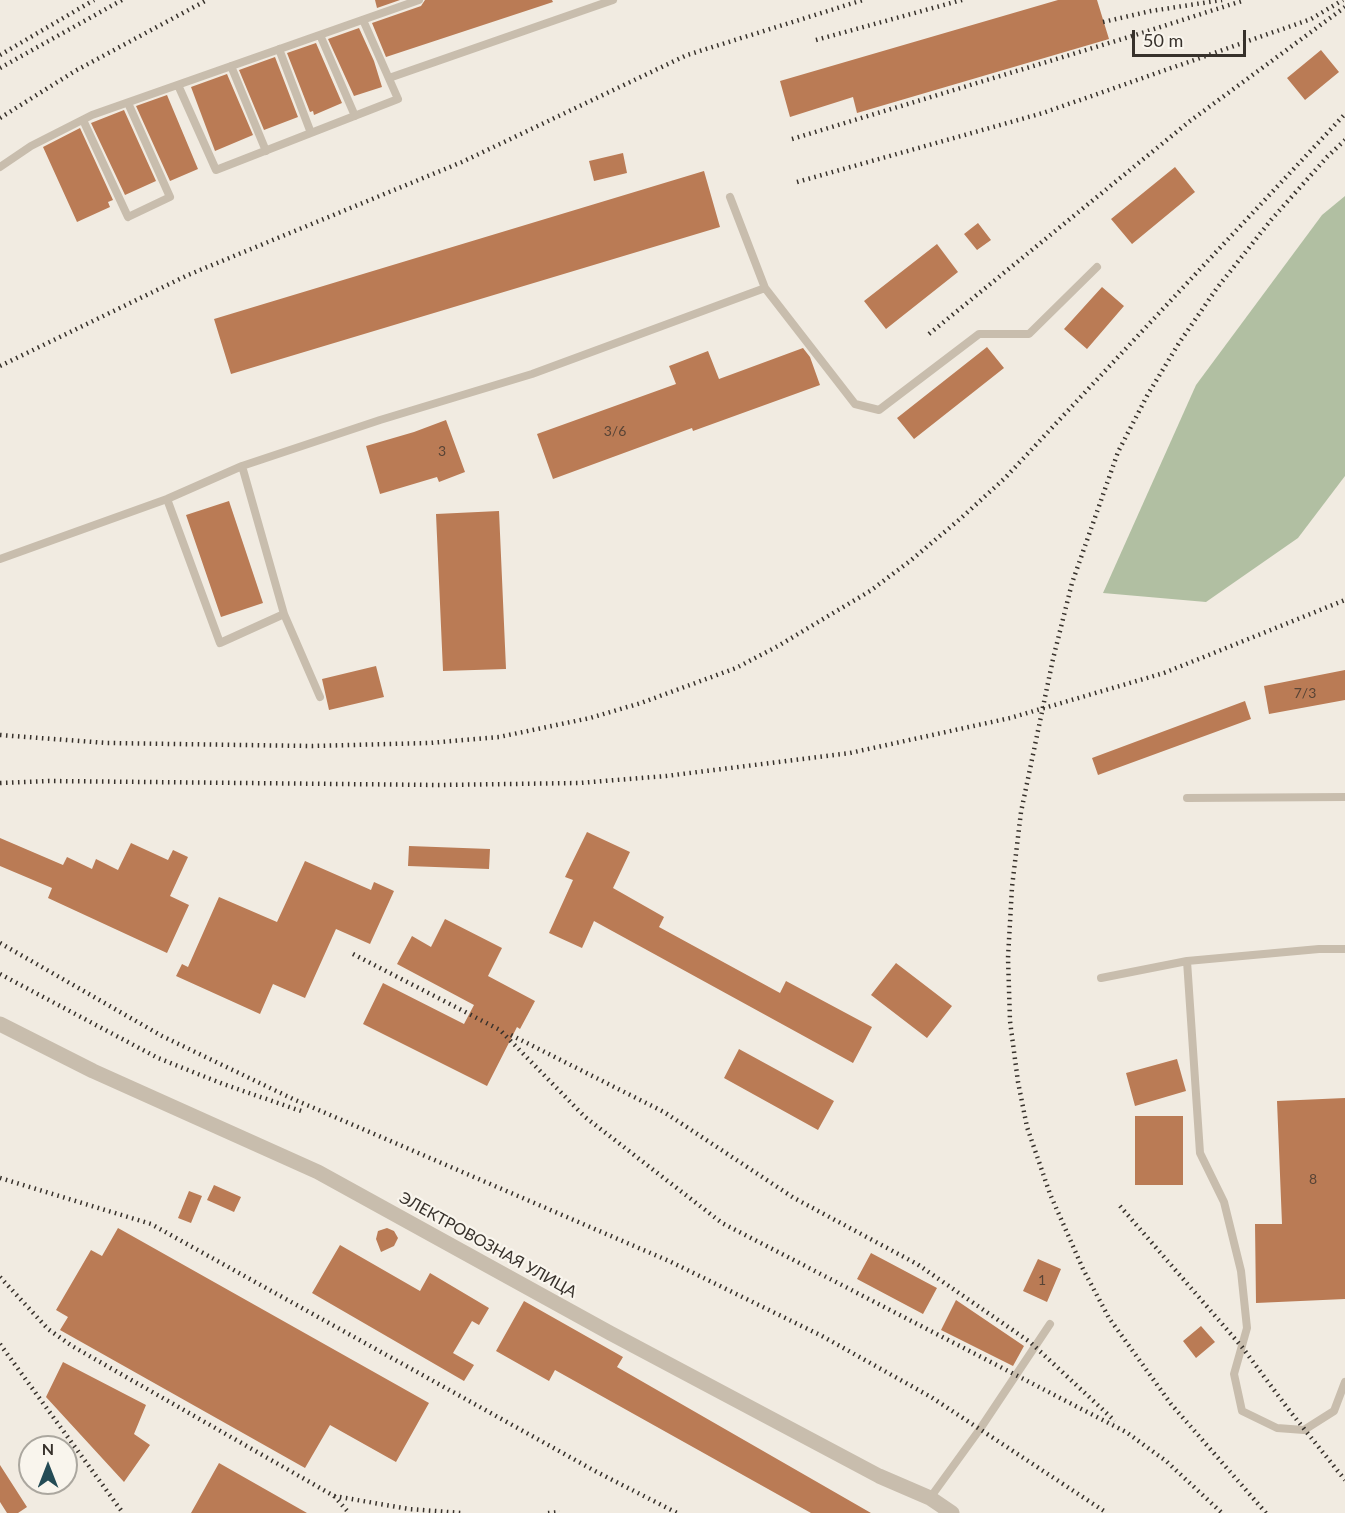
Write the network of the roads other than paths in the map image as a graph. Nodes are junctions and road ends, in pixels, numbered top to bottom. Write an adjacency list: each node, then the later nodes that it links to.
1 (419, 0): 3 (lane)
2 (613, 0): 7 (lane)
3 (363, 20): 4 (lane); 7 (lane)
4 (320, 35): 5 (lane); 10 (lane)
5 (279, 50): 6 (lane); 12 (lane)
6 (231, 66): 8 (lane); 13 (lane)
7 (389, 78): 10 (lane)
8 (178, 85): 9 (lane); 13 (lane)
9 (128, 102): 11 (lane); 11 (lane)
10 (355, 116): 12 (lane)
11 (82, 120): 14 (lane)
12 (311, 133): 13 (lane)
13 (266, 151)
14 (0, 167)
15 (730, 197): 17 (lane)
16 (1097, 267): 17 (lane)
17 (765, 288): 18 (lane)
18 (242, 466): 19 (lane); 21 (lane)
19 (167, 499): 20 (lane); 21 (lane)
20 (0, 559)
21 (284, 614): 22 (lane)
22 (320, 697)
23 (1345, 797): 24 (lane)
24 (1187, 798)
25 (1345, 949): 26 (lane)
26 (1187, 961): 27 (lane); 30 (lane)
27 (1101, 978)
28 (0, 1024): 31 (street, ЭЛЕКТРОВОЗНАЯ УЛИЦА)
29 (1050, 1324): 31 (lane)
30 (1345, 1382)
31 (930, 1498): 32 (street, ЭЛЕКТРОВОЗНАЯ УЛИЦА)
32 (952, 1513)

